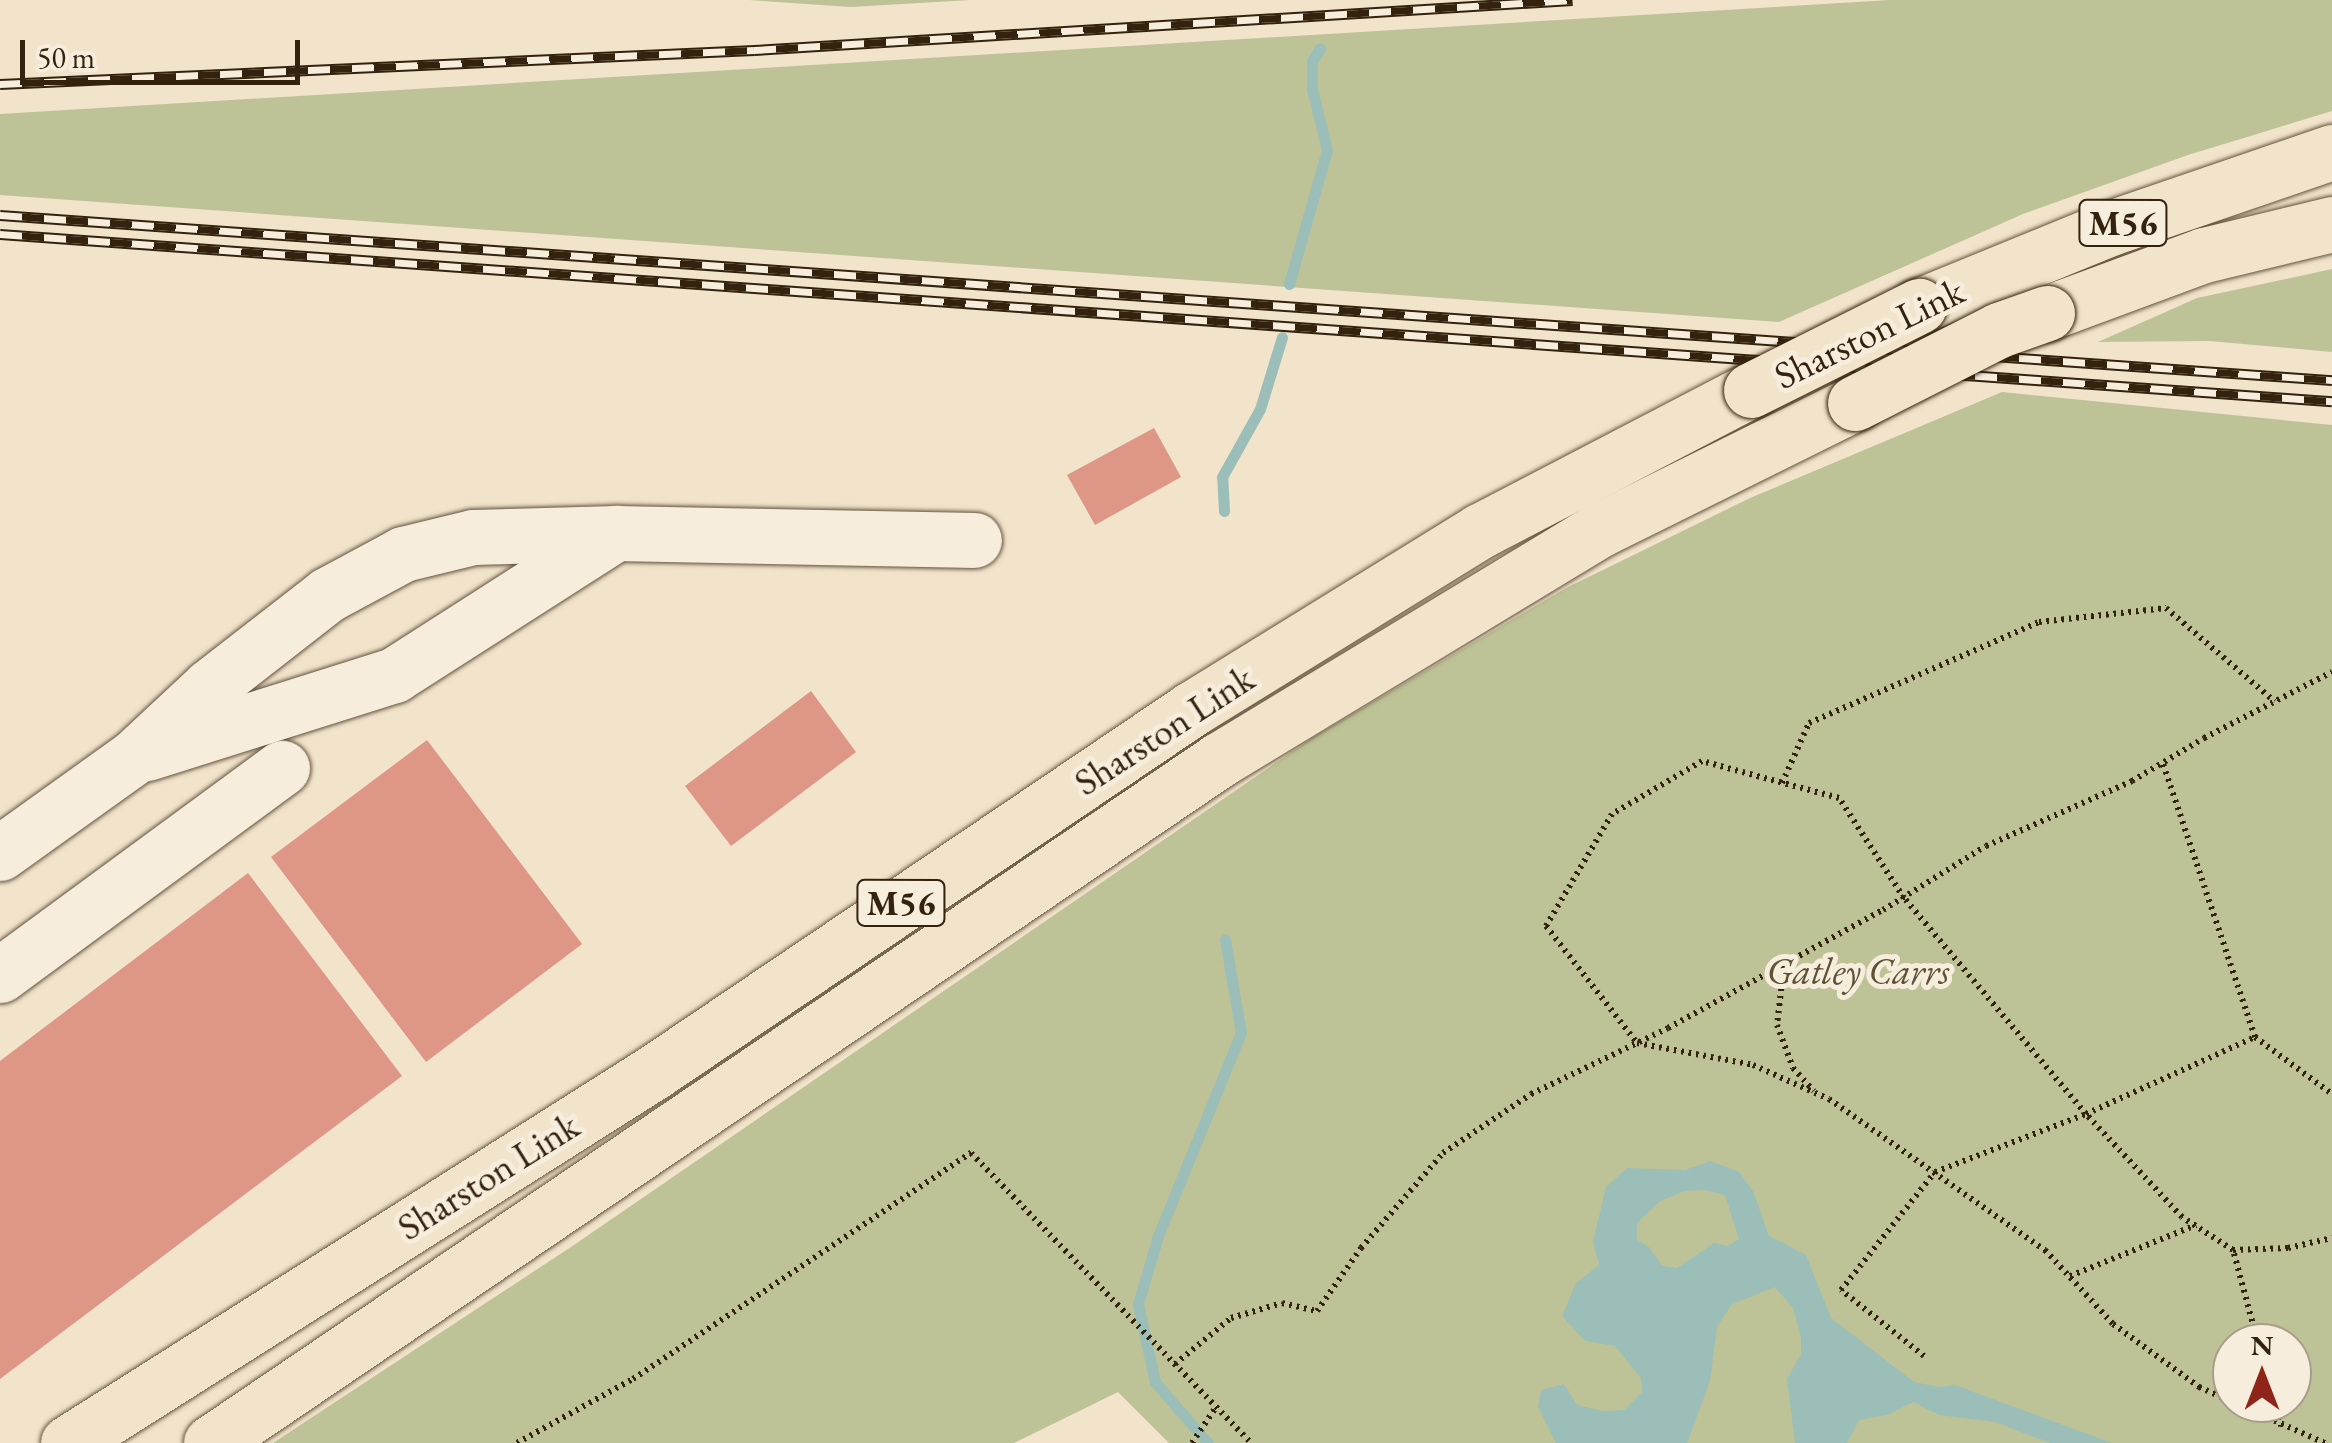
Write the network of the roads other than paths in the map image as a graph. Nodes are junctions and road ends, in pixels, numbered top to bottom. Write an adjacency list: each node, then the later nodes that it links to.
1 (2332, 152): 9 (highway, Sharston Link / M56, bridge)
2 (2332, 224): 10 (highway, Sharston Link / M56, bridge)
3 (616, 534): 4 (lane); 5 (lane); 5 (lane)
4 (974, 540)
5 (134, 757): 7 (lane)
6 (282, 768): 8 (lane)
7 (0, 853)
8 (0, 975)
9 (68, 1443)
10 (211, 1443)

